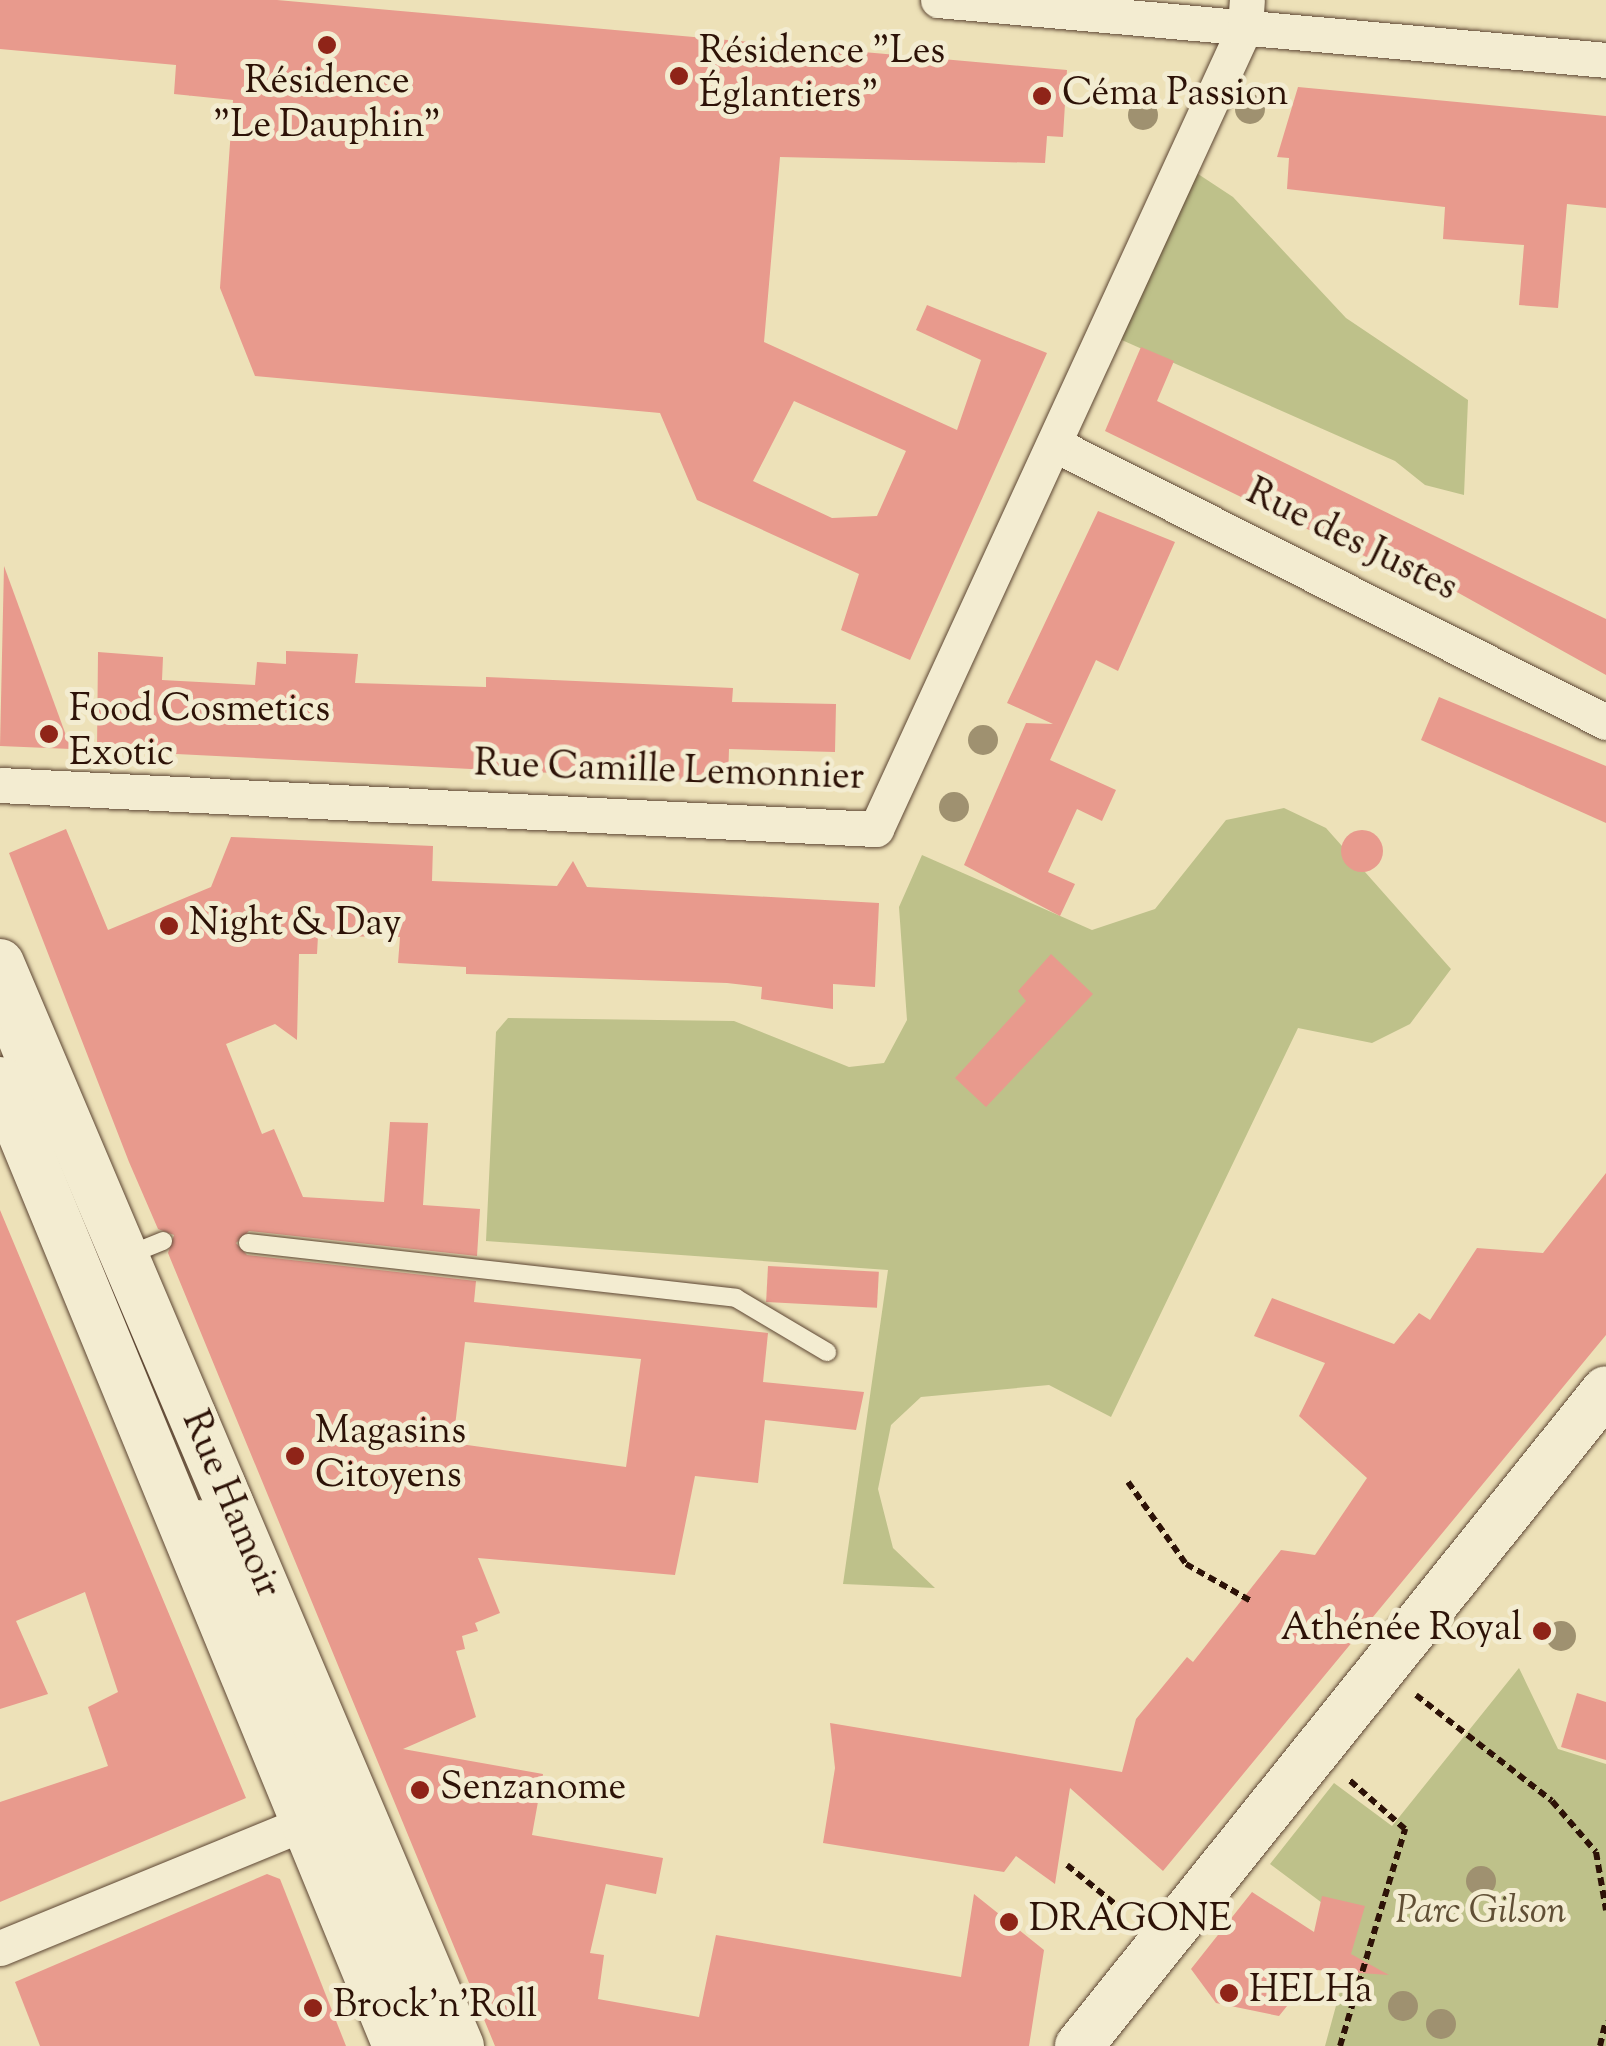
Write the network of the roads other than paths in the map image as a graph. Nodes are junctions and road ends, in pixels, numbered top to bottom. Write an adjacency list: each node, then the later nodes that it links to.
1 (938, 0): 2 (street)
2 (1246, 14): 3 (street); 4 (street, Rue Camille Lemonnier)
3 (1606, 60)
4 (1054, 444): 5 (street, Rue des Justes); 6 (street, Rue Camille Lemonnier)
5 (1606, 722)
6 (0, 785)
7 (0, 963): 11 (main road, Rue Hamoir)
8 (0, 1024): 11 (lane, Rue Hamoir)
9 (0, 1082): 14 (main road, Rue Hamoir)
10 (248, 1243): 12 (lane)
11 (129, 1254): 17 (lane, Rue Hamoir); 18 (main road, Rue Hamoir)
12 (827, 1352)
13 (1606, 1390): 19 (main road)
14 (303, 1824): 15 (street); 16 (main road, Rue Hamoir)
15 (0, 1948)
16 (397, 2046)
17 (430, 2046)
18 (460, 2046)
19 (1079, 2046)

